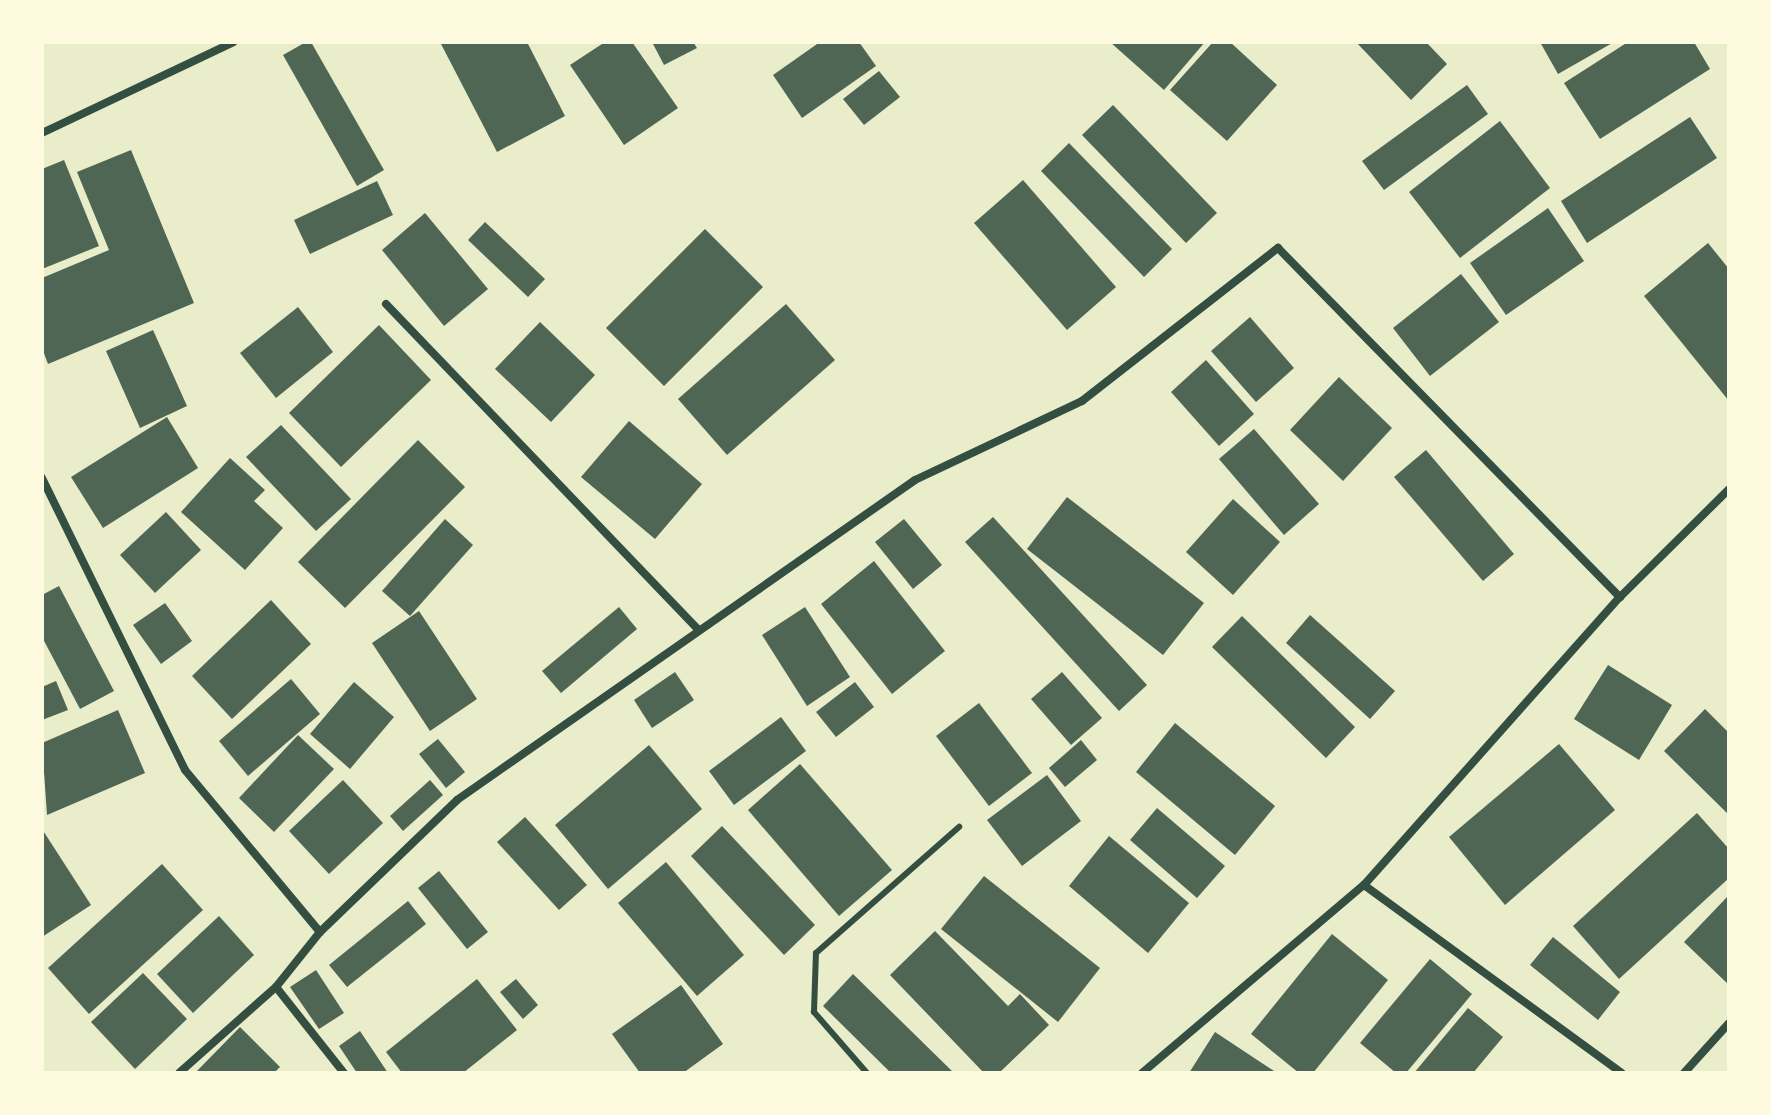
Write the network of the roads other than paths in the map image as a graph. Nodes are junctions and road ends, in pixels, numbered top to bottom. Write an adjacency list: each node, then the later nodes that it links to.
1 (234, 42): 2 (street)
2 (42, 133)
3 (386, 304): 7 (street)
4 (42, 478): 10 (street)
5 (1729, 489): 6 (street)
6 (1620, 597): 7 (street); 9 (street)
7 (698, 629): 10 (street)
8 (959, 827): 15 (lane)
9 (1364, 885): 16 (street); 17 (street)
10 (320, 932): 11 (street)
11 (276, 987): 13 (street); 14 (street)
12 (1729, 1023): 18 (street)
13 (179, 1073)
14 (344, 1073)
15 (867, 1073)
16 (1142, 1073)
17 (1622, 1073)
18 (1684, 1073)

